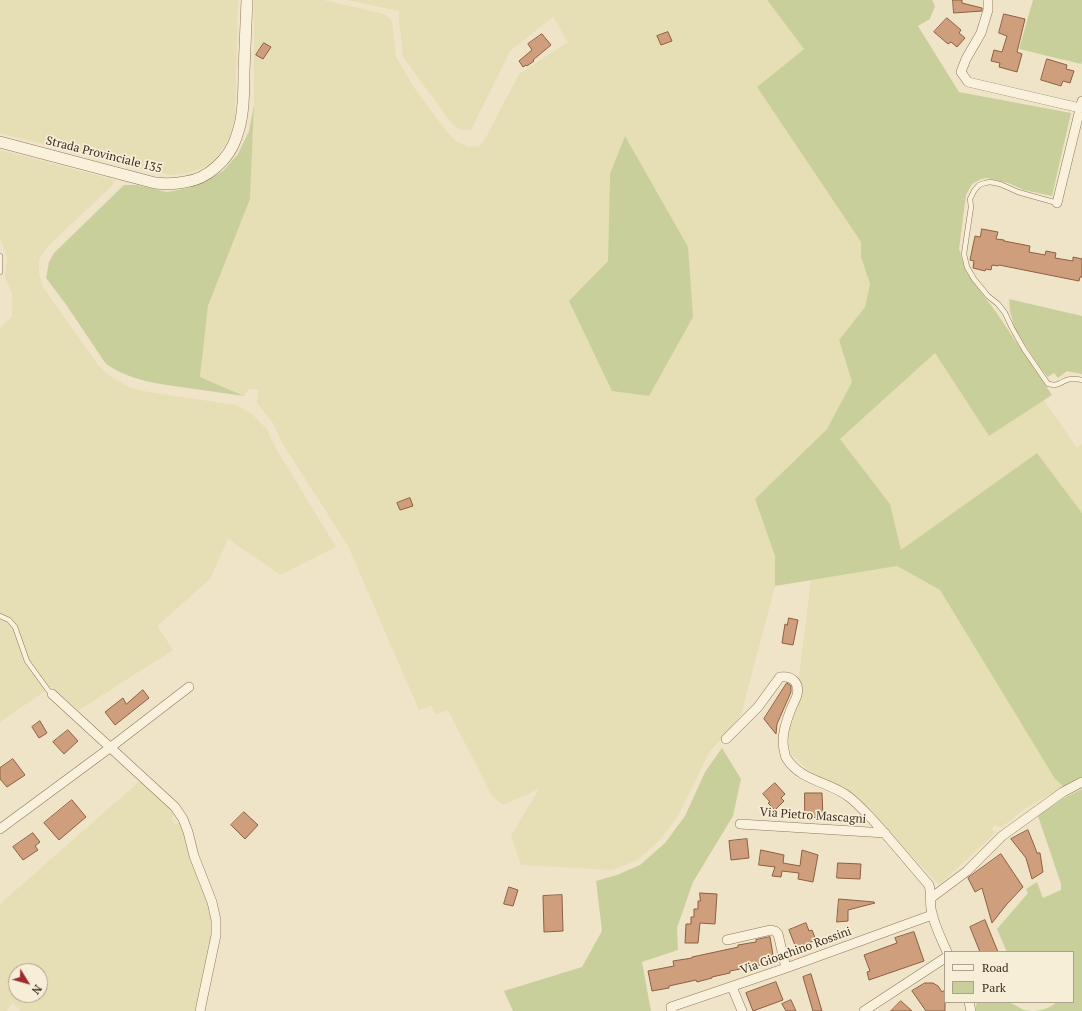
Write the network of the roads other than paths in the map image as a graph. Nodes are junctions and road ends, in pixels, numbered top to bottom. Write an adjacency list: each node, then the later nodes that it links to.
1 (247, 0): 4 (street, Strada Provinciale 135)
2 (988, 0): 3 (street)
3 (1081, 105): 5 (street)
4 (0, 142)
5 (1057, 202): 8 (lane)
6 (0, 256): 7 (lane)
7 (0, 272)
8 (1082, 380)
9 (0, 616): 11 (lane)
10 (189, 687): 13 (street)
11 (52, 694): 13 (street)
12 (726, 739): 17 (street)
13 (111, 747): 16 (street); 25 (street)
14 (1082, 782): 18 (street)
15 (740, 824): 17 (street, Via Pietro Mascagni)
16 (0, 829)
17 (885, 833): 18 (street)
18 (931, 898): 19 (street)
19 (932, 915): 21 (street); 23 (street, Via Gioachino Rossini)
20 (727, 940): 23 (street)
21 (947, 951)
22 (944, 959): 28 (street)
23 (786, 968): 24 (street, Via Gioachino Rossini)
24 (732, 987): 26 (street, Via Gioachino Rossini); 27 (street)
25 (200, 1011)
26 (672, 1011)
27 (742, 1011)
28 (864, 1011)

